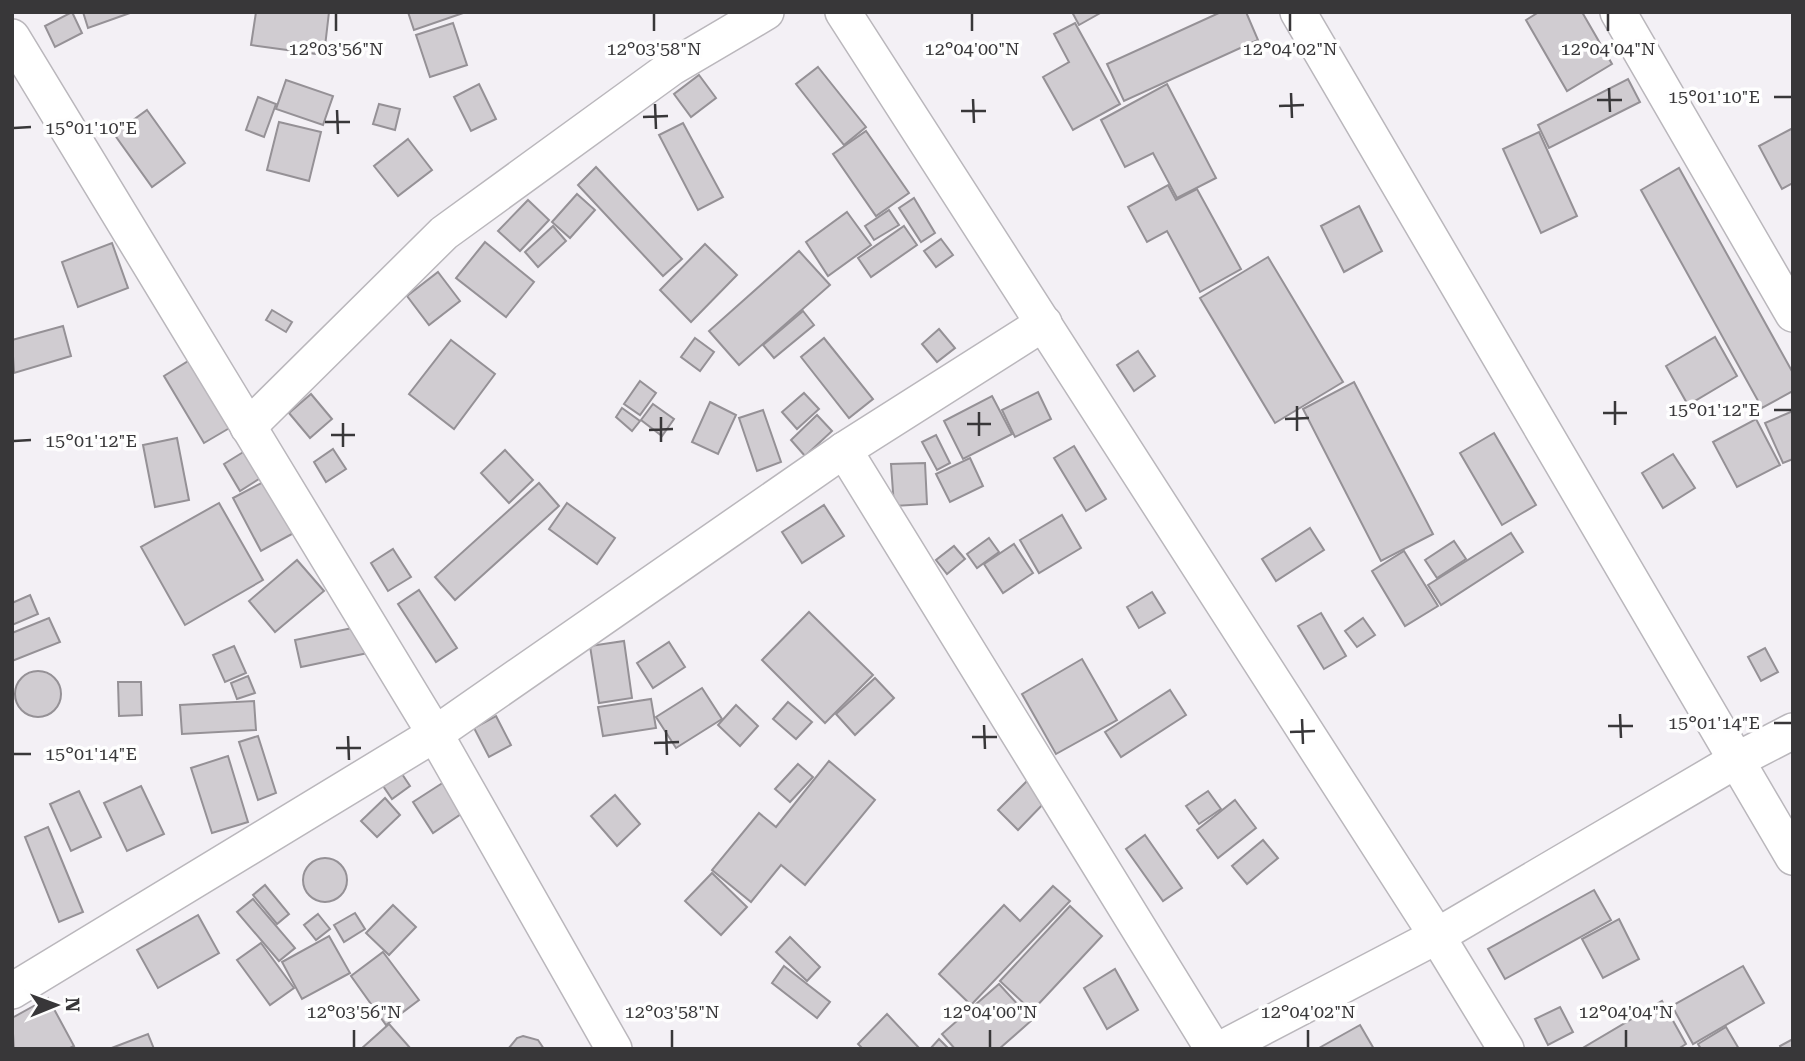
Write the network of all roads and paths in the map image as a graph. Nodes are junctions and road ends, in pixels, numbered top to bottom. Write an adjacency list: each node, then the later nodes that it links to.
1 (766, 12): 8 (street)
2 (844, 12): 7 (street)
3 (1298, 12): 12 (street)
4 (1618, 12): 6 (street)
5 (12, 37): 8 (street)
6 (1793, 314)
7 (1044, 323): 9 (street); 14 (street)
8 (248, 427): 11 (street)
9 (844, 450): 11 (street); 17 (street)
10 (1793, 731): 12 (street)
11 (435, 734): 15 (street); 16 (street)
12 (1735, 761): 13 (street); 14 (street)
13 (1793, 857)
14 (1437, 936): 18 (street); 19 (street)
15 (12, 991)
16 (614, 1049)
17 (1213, 1049)
18 (1221, 1049)
19 (1506, 1049)

